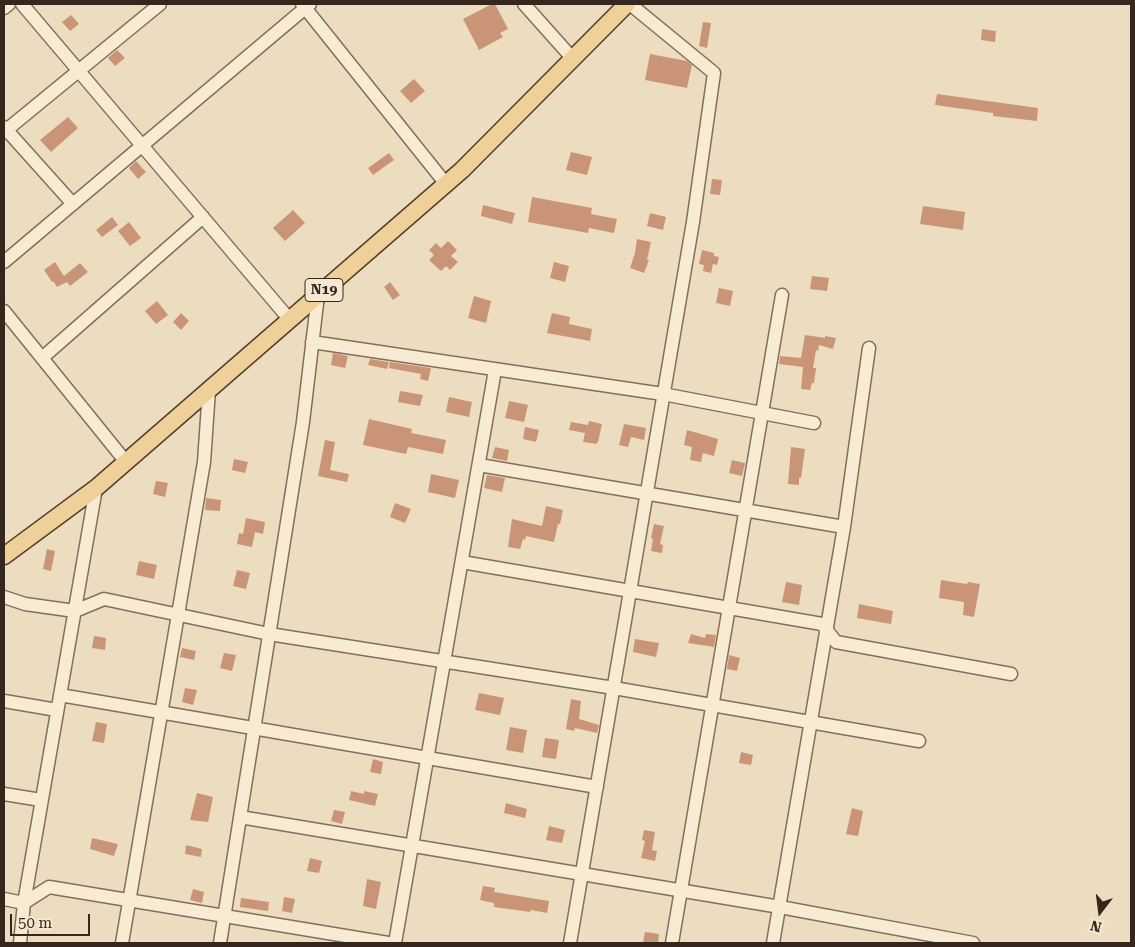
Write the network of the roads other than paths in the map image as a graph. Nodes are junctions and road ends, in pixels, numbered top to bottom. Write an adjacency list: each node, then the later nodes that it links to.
1 (9, 4): 7 (street)
2 (22, 4): 9 (street)
3 (160, 4): 9 (street)
4 (524, 4): 8 (street)
5 (628, 4): 8 (main road, N19); 25 (street)
6 (306, 5): 11 (street); 12 (street)
7 (4, 8)
8 (573, 59): 12 (main road, N19)
9 (78, 70): 10 (street); 11 (street)
10 (5, 129): 13 (street)
11 (142, 146): 13 (street); 14 (street)
12 (446, 184): 16 (main road, N19)
13 (73, 204): 15 (street)
14 (203, 217): 19 (street); 22 (street)
15 (4, 262)
16 (318, 295): 19 (main road, N19); 20 (street)
17 (782, 295): 26 (street)
18 (4, 311): 22 (street)
19 (290, 320): 24 (main road, N19)
20 (312, 342): 23 (street); 42 (street)
21 (869, 348): 33 (street)
22 (42, 358): 28 (street)
23 (496, 370): 25 (street); 29 (street)
24 (209, 390): 28 (main road, N19); 40 (street)
25 (664, 394): 26 (street); 31 (street)
26 (762, 413): 27 (street); 32 (street)
27 (814, 423)
28 (126, 462): 30 (main road, N19)
29 (479, 466): 31 (street); 35 (street)
30 (96, 488): 34 (main road, N19); 39 (street)
31 (646, 494): 32 (street); 36 (street)
32 (746, 510): 33 (street); 38 (street)
33 (844, 527): 41 (street)
34 (4, 556)
35 (462, 562): 36 (street); 43 (street)
36 (630, 591): 38 (street); 45 (street)
37 (4, 597): 39 (street)
38 (729, 608): 41 (street); 48 (street)
39 (74, 610): 40 (street); 46 (street)
40 (178, 615): 42 (street); 50 (street)
41 (827, 630): 44 (street); 51 (street)
42 (269, 634): 43 (street); 52 (street)
43 (444, 661): 45 (street); 54 (street)
44 (1011, 674)
45 (614, 688): 48 (street); 55 (street)
46 (60, 695): 49 (street); 50 (street)
47 (4, 701): 49 (street)
48 (712, 705): 51 (street); 61 (street)
49 (57, 710): 57 (street)
50 (161, 713): 52 (street); 63 (street)
51 (812, 723): 53 (street); 65 (street)
52 (254, 728): 54 (street); 58 (street)
53 (919, 741)
54 (427, 758): 55 (street); 59 (street)
55 (597, 787): 60 (street)
56 (4, 794): 57 (street)
57 (41, 800): 64 (street)
58 (240, 817): 59 (street); 66 (street)
59 (412, 845): 60 (street); 71 (street)
60 (582, 874): 61 (street); 72 (street)
61 (681, 890): 65 (street); 73 (street)
62 (4, 899): 64 (street)
63 (129, 900): 64 (street); 66 (street); 68 (street)
64 (24, 903): 67 (street)
65 (780, 907): 74 (street); 75 (street)
66 (225, 916): 69 (street); 70 (street)
67 (20, 943)
68 (122, 943)
69 (220, 943)
70 (388, 943)
71 (395, 943)
72 (570, 943)
73 (672, 943)
74 (773, 943)
75 (973, 943)

